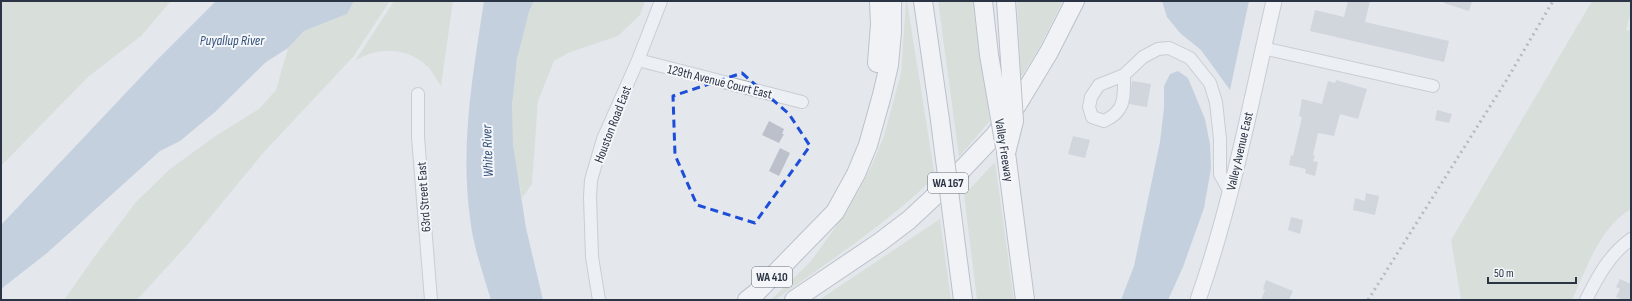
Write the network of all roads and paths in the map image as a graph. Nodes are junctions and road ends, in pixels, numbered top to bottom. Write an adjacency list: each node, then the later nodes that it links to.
1 (661, 1): 10 (street, Houston Road East)
2 (878, 1): 18 (highway)
3 (892, 1): 18 (highway)
4 (922, 1): 23 (highway, WA 167, bridge)
5 (983, 1): 15 (highway, Valley Freeway, bridge)
6 (1006, 1): 15 (highway, bridge)
7 (1075, 1): 22 (highway)
8 (1274, 1): 9 (main road, Valley Avenue East)
9 (1263, 48): 12 (street); 16 (main road, Valley Avenue East)
10 (638, 60): 14 (street, 129th Avenue Court East); 20 (street, Houston Road East)
11 (1124, 75): 16 (street)
12 (1433, 86)
13 (418, 94): 19 (street, 63rd Street East)
14 (802, 102)
15 (1006, 153): 24 (highway, Valley Freeway)
16 (1230, 192): 25 (main road, Valley Avenue East)
17 (1631, 239): 26 (street)
18 (796, 253): 21 (highway, WA 410)
19 (431, 300)
20 (599, 300)
21 (747, 300)
22 (794, 300)
23 (963, 300)
24 (1025, 300)
25 (1198, 300)
26 (1586, 300)

